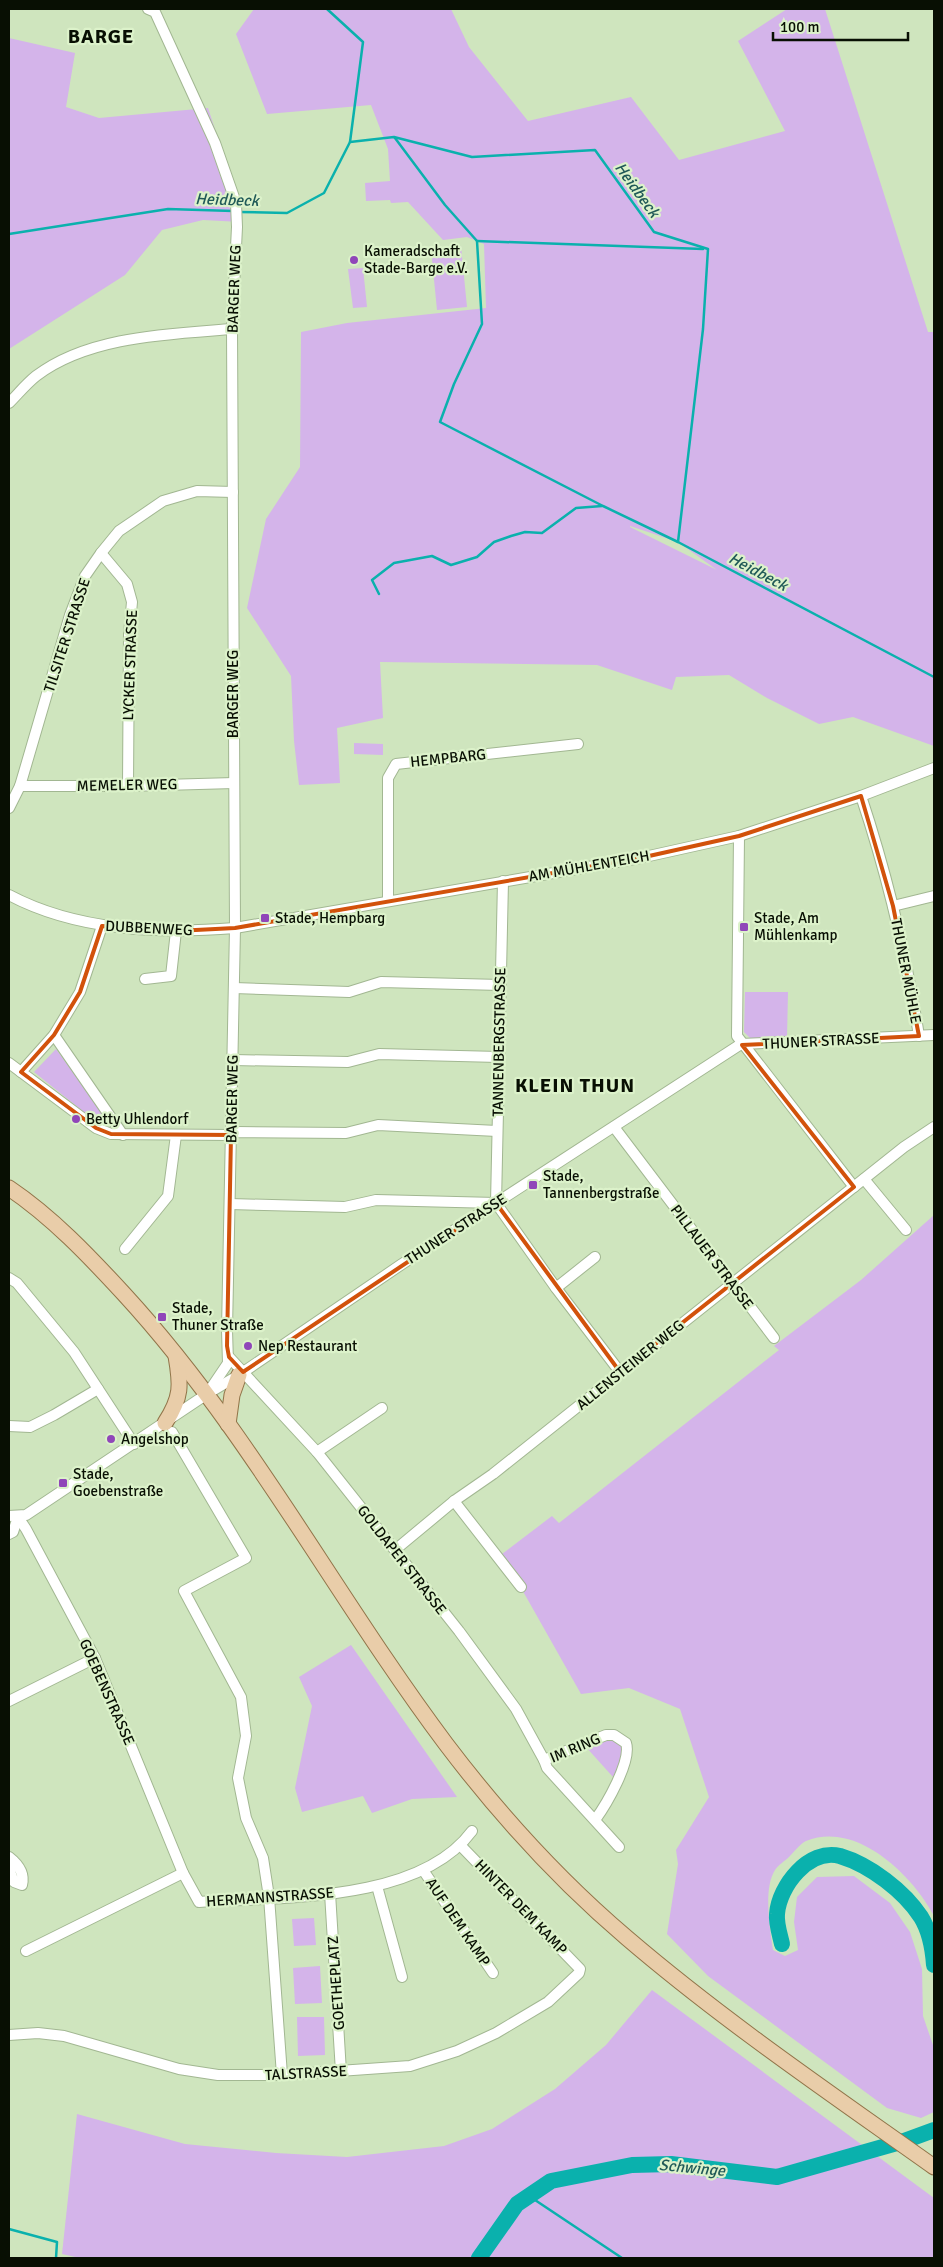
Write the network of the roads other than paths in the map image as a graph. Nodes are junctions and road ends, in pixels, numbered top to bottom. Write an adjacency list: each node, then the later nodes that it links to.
1 (148, 9): 2 (street, BARGER WEG)
2 (232, 329): 3 (street); 4 (street, BARGER WEG)
3 (9, 403)
4 (233, 492): 5 (street, TILSITER STRASSE); 8 (street, BARGER WEG)
5 (101, 553): 9 (street, TILSITER STRASSE); 10 (street, LYCKER STRASSE)
6 (578, 744): 17 (street, HEMPBARG)
7 (934, 768): 11 (street, AM MÜHLENTEICH)
8 (234, 783): 10 (street, MEMELER WEG); 20 (street, BARGER WEG)
9 (20, 786): 10 (street, MEMELER WEG); 12 (street, TILSITER STRASSE)
10 (128, 786)
11 (861, 796): 13 (street, AM MÜHLENTEICH); 18 (street, THUNER MÜHLE)
12 (9, 808)
13 (739, 836): 14 (street, AM MÜHLENTEICH); 28 (street)
14 (503, 881): 17 (street, AM MÜHLENTEICH); 23 (street, TANNENBERGSTRASSE)
15 (9, 895): 19 (street, DUBBENWEG)
16 (934, 896): 18 (street, THUNER MÜHLE)
17 (388, 900): 20 (street, AM MÜHLENTEICH)
18 (893, 906): 27 (street, THUNER MÜHLE)
19 (102, 926): 21 (street, DUBBENWEG); 25 (street)
20 (235, 928): 21 (street, DUBBENWEG); 24 (street, BARGER WEG)
21 (176, 931): 22 (street)
22 (145, 980)
23 (501, 984): 24 (street); 29 (street, TANNENBERGSTRASSE)
24 (234, 988): 30 (street, BARGER WEG)
25 (54, 1035): 32 (street); 36 (street)
26 (934, 1035): 27 (street, THUNER STRASSE)
27 (918, 1036): 28 (street, THUNER STRASSE)
28 (741, 1044): 34 (street, THUNER STRASSE); 40 (street)
29 (499, 1057): 30 (street); 35 (street, TANNENBERGSTRASSE)
30 (233, 1060): 38 (street, BARGER WEG)
31 (9, 1063): 32 (street)
32 (21, 1072): 36 (street)
33 (934, 1127): 39 (street, ALLENSTEINER WEG)
34 (614, 1128): 42 (street, THUNER STRASSE); 48 (street, PILLAUER STRASSE)
35 (498, 1131): 38 (street); 42 (street, TANNENBERGSTRASSE)
36 (123, 1135): 37 (street)
37 (176, 1135): 38 (street); 45 (street)
38 (231, 1135): 43 (street, BARGER WEG)
39 (864, 1179): 40 (street, ALLENSTEINER WEG); 44 (street)
40 (854, 1187): 48 (street, ALLENSTEINER WEG)
41 (9, 1188): 51 (main road)
42 (496, 1203): 43 (street); 49 (street); 54 (street, THUNER STRASSE)
43 (230, 1204): 52 (street, BARGER WEG)
44 (906, 1230)
45 (125, 1249)
46 (595, 1257): 49 (street)
47 (9, 1278): 55 (street)
48 (732, 1283): 50 (street, PILLAUER STRASSE); 53 (street, ALLENSTEINER WEG)
49 (556, 1288): 53 (street)
50 (774, 1338)
51 (175, 1352): 56 (main road); 60 (main road)
52 (229, 1357): 54 (street, GOLDAPER STRASSE); 56 (street)
53 (620, 1372): 63 (street, ALLENSTEINER WEG)
54 (241, 1374): 56 (street, THUNER STRASSE); 58 (main road); 62 (street, GOLDAPER STRASSE)
55 (98, 1389): 59 (street); 61 (street)
56 (207, 1394): 58 (main road); 60 (street, THUNER STRASSE)
57 (382, 1408): 62 (street)
58 (228, 1424): 89 (main road)
59 (9, 1426)
60 (168, 1427): 61 (street, THUNER STRASSE); 81 (street)
61 (134, 1444): 64 (street, THUNER STRASSE)
62 (317, 1452): 66 (street, GOLDAPER STRASSE)
63 (454, 1501): 66 (street, ALLENSTEINER WEG); 67 (street)
64 (13, 1516): 65 (street); 68 (street, GOEBENSTRASSE)
65 (9, 1534)
66 (395, 1550): 70 (street, GOLDAPER STRASSE)
67 (521, 1586)
68 (95, 1658): 69 (street); 78 (street, GOEBENSTRASSE)
69 (9, 1700)
70 (544, 1760): 71 (street, IM RING); 71 (street, IM RING)
71 (595, 1820): 74 (street, IM RING)
72 (472, 1831): 73 (street, HERMANNSTRASSE)
73 (461, 1846): 77 (street, HERMANNSTRASSE); 83 (street, HINTER DEM KAMP)
74 (619, 1847)
75 (9, 1856): 76 (street)
76 (9, 1869)
77 (423, 1870): 79 (street, HERMANNSTRASSE); 84 (street, AUF DEM KAMP)
78 (183, 1873): 81 (street, HERMANNSTRASSE); 82 (street)
79 (377, 1886): 80 (street, HERMANNSTRASSE); 85 (street)
80 (330, 1894): 81 (street, HERMANNSTRASSE); 87 (street, GOETHEPLATZ)
81 (269, 1897): 88 (street)
82 (26, 1951)
83 (580, 1969): 87 (street, TALSTRASSE)
84 (493, 1973)
85 (402, 1977)
86 (9, 2035): 88 (street, TALSTRASSE)
87 (341, 2072): 88 (street, TALSTRASSE)
88 (282, 2075)
89 (934, 2167)

